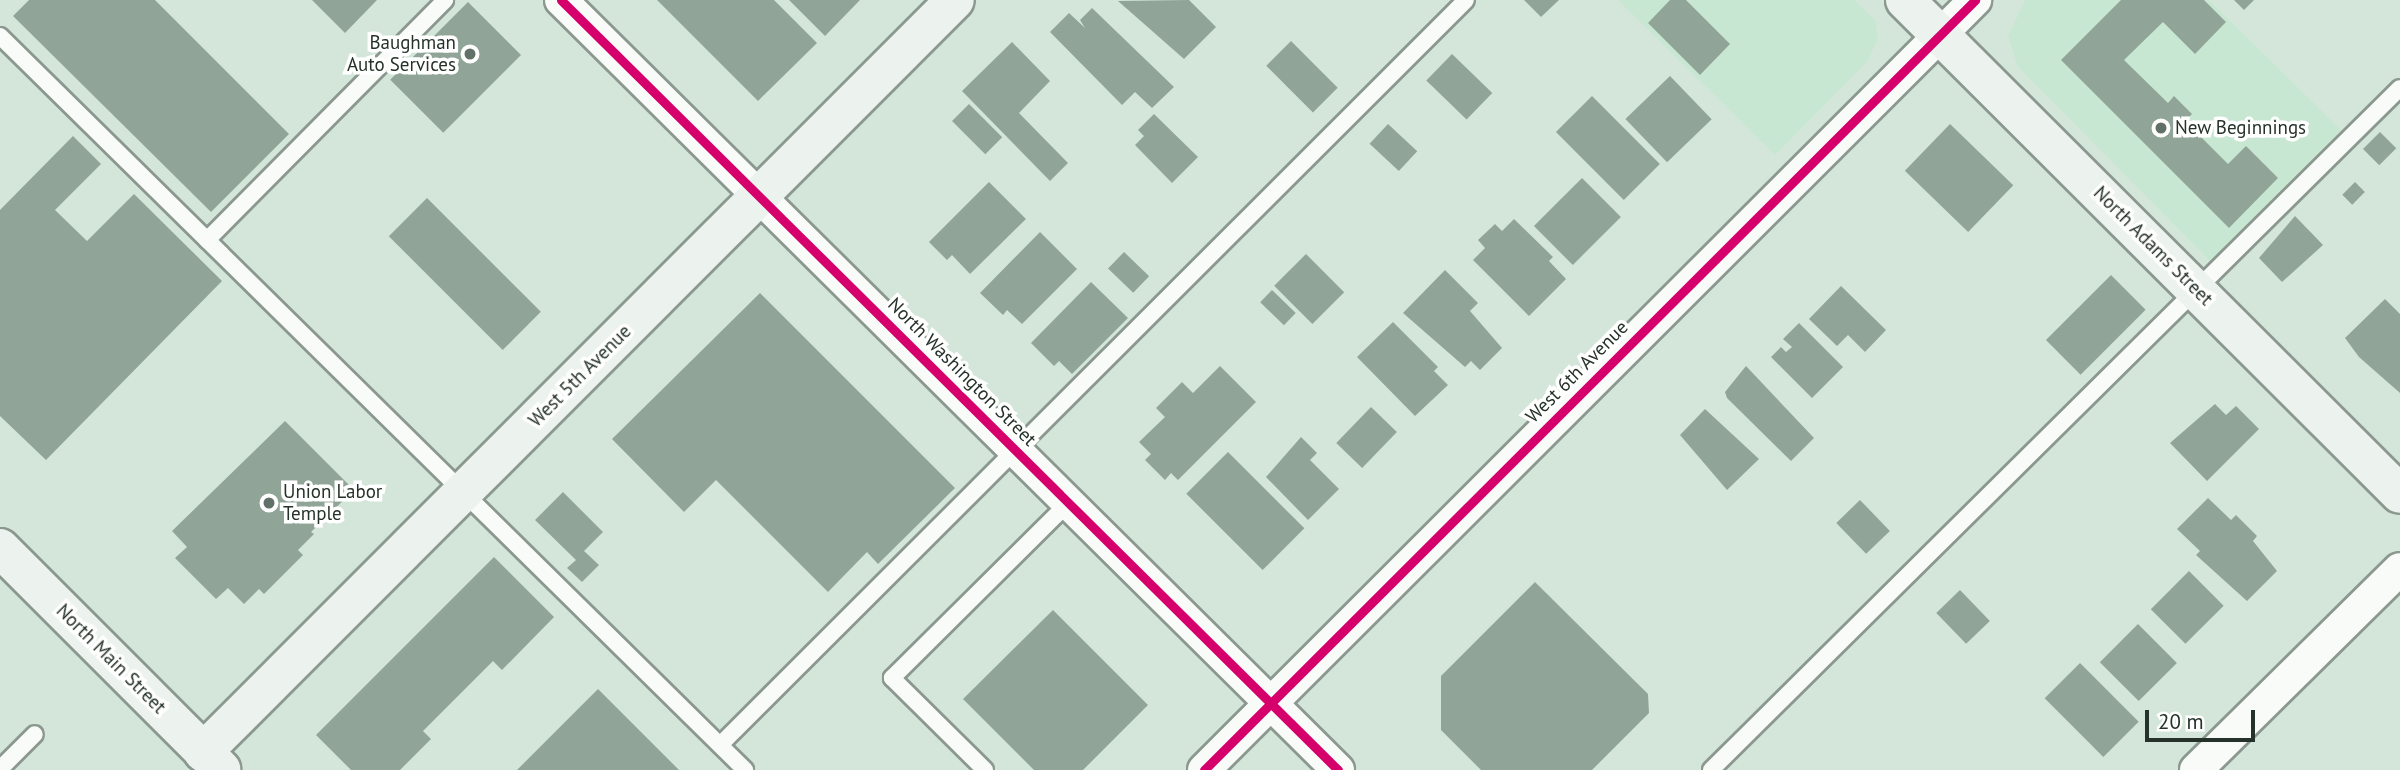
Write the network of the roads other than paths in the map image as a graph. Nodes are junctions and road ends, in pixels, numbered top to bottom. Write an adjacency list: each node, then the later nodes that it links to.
1 (445, 0): 11 (lane)
2 (561, 0): 10 (street, North Washington Street)
3 (956, 0): 10 (street, West 5th Avenue)
4 (1466, 0): 13 (lane)
5 (1905, 0): 7 (street, North Adams Street)
6 (1975, 0): 7 (street, West 6th Avenue)
7 (1940, 35): 12 (street, North Adams Street); 19 (street, West 6th Avenue)
8 (0, 36): 11 (lane)
9 (2400, 88): 12 (lane)
10 (759, 197): 13 (street, North Washington Street); 14 (street, West 5th Avenue)
11 (207, 240): 14 (lane)
12 (2197, 289): 15 (street, North Adams Street); 28 (lane)
13 (1017, 450): 16 (street, North Washington Street); 21 (lane)
14 (463, 492): 21 (lane); 22 (street, West 5th Avenue)
15 (2400, 494)
16 (1069, 502): 19 (street, North Washington Street); 25 (lane)
17 (0, 548): 22 (street, North Main Street)
18 (2400, 569): 29 (street)
19 (1270, 704): 26 (street, West 6th Avenue); 27 (street, North Washington Street)
20 (35, 734): 23 (lane)
21 (720, 745): 24 (lane)
22 (204, 764)
23 (0, 769)
24 (745, 770)
25 (985, 770)
26 (1204, 770)
27 (1338, 770)
28 (1711, 770)
29 (2196, 770)

